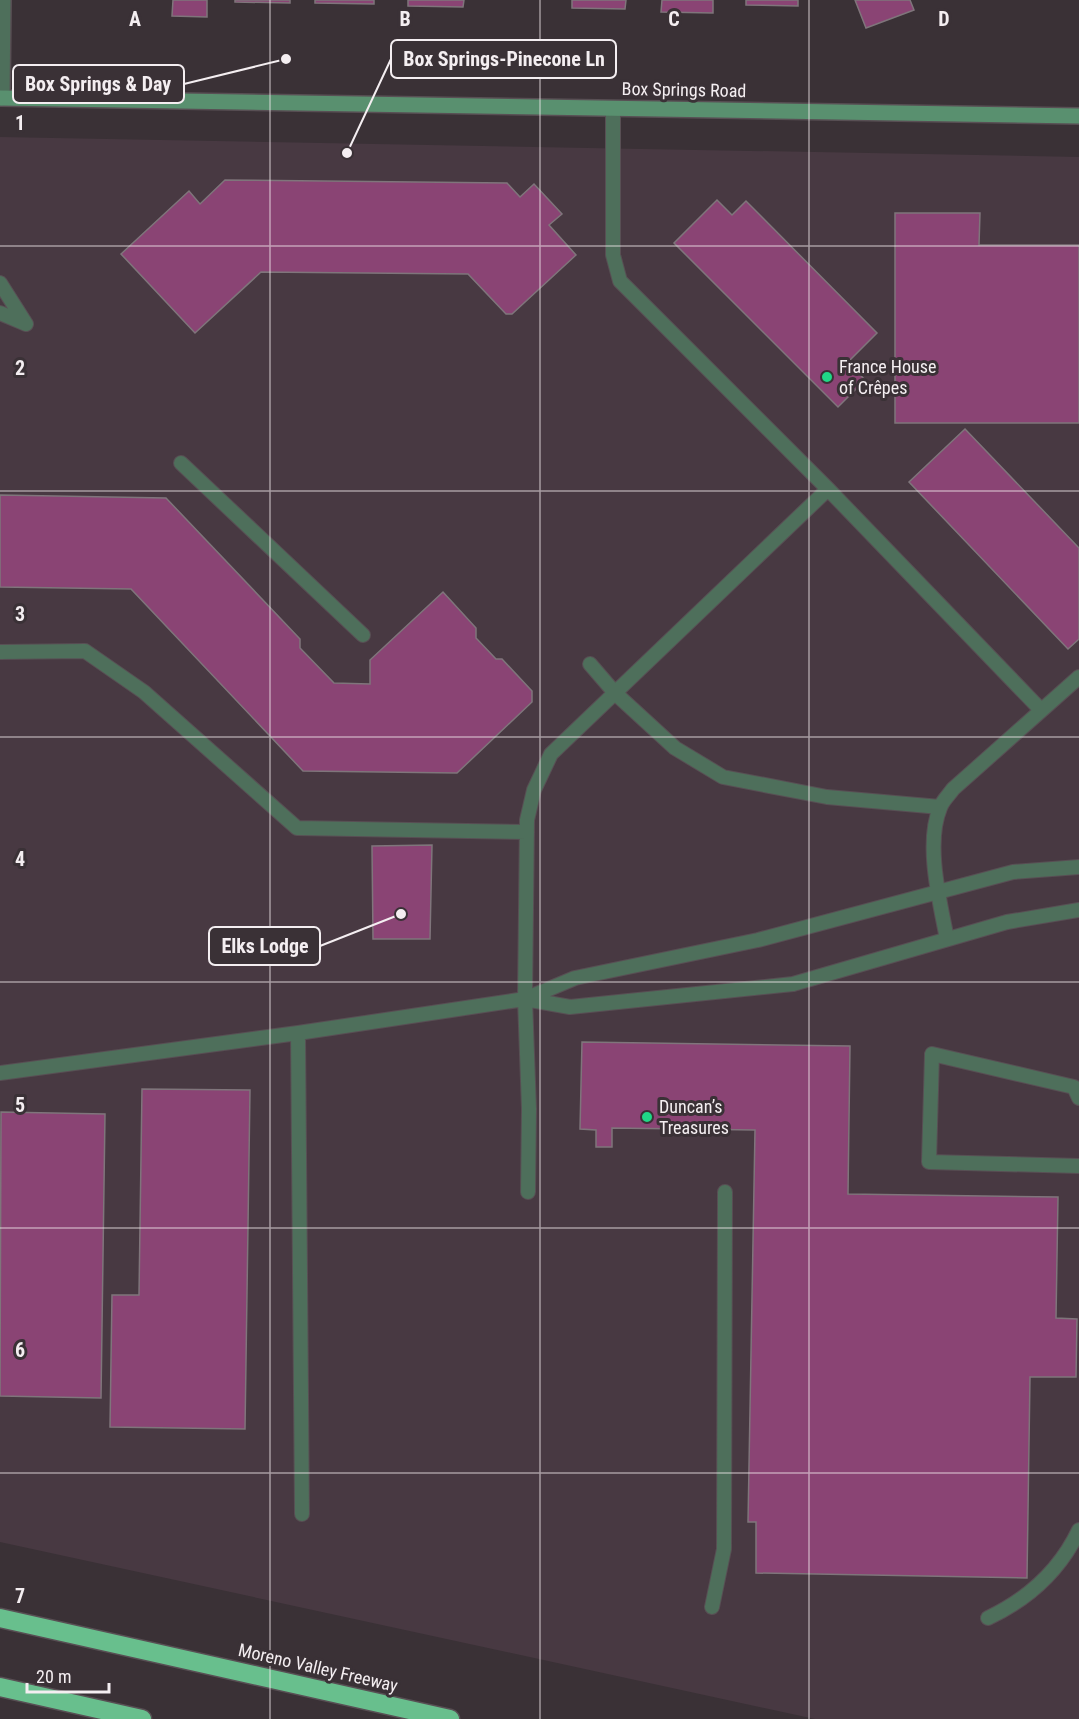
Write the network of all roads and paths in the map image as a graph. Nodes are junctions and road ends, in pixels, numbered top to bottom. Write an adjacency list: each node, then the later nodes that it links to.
1 (3, 0): 2 (street)
2 (1, 98): 3 (main road, Box Springs Road)
3 (613, 108): 4 (main road, Box Springs Road); 8 (lane)
4 (1079, 117)
5 (0, 283): 6 (lane)
6 (0, 313)
7 (181, 463): 9 (lane)
8 (828, 489): 13 (lane); 14 (lane)
9 (363, 635)
10 (0, 652): 16 (lane)
11 (590, 664): 13 (lane)
12 (1079, 677): 14 (lane)
13 (615, 693): 15 (lane); 16 (lane)
14 (1041, 710): 15 (lane)
15 (940, 807): 18 (lane)
16 (527, 832): 21 (lane)
17 (1079, 867): 18 (lane)
18 (938, 891): 20 (lane); 21 (lane)
19 (1079, 910): 20 (lane)
20 (947, 939): 21 (lane)
21 (525, 999): 22 (lane); 26 (lane)
22 (298, 1033): 23 (lane); 28 (lane)
23 (0, 1073)
24 (1079, 1098): 25 (lane)
25 (1079, 1166)
26 (528, 1192)
27 (725, 1192): 30 (lane)
28 (302, 1514)
29 (1079, 1530): 32 (lane)
30 (712, 1607)
31 (0, 1618): 35 (highway, Moreno Valley Freeway)
32 (988, 1618)
33 (0, 1687): 34 (highway)
34 (142, 1719)
35 (450, 1719)

